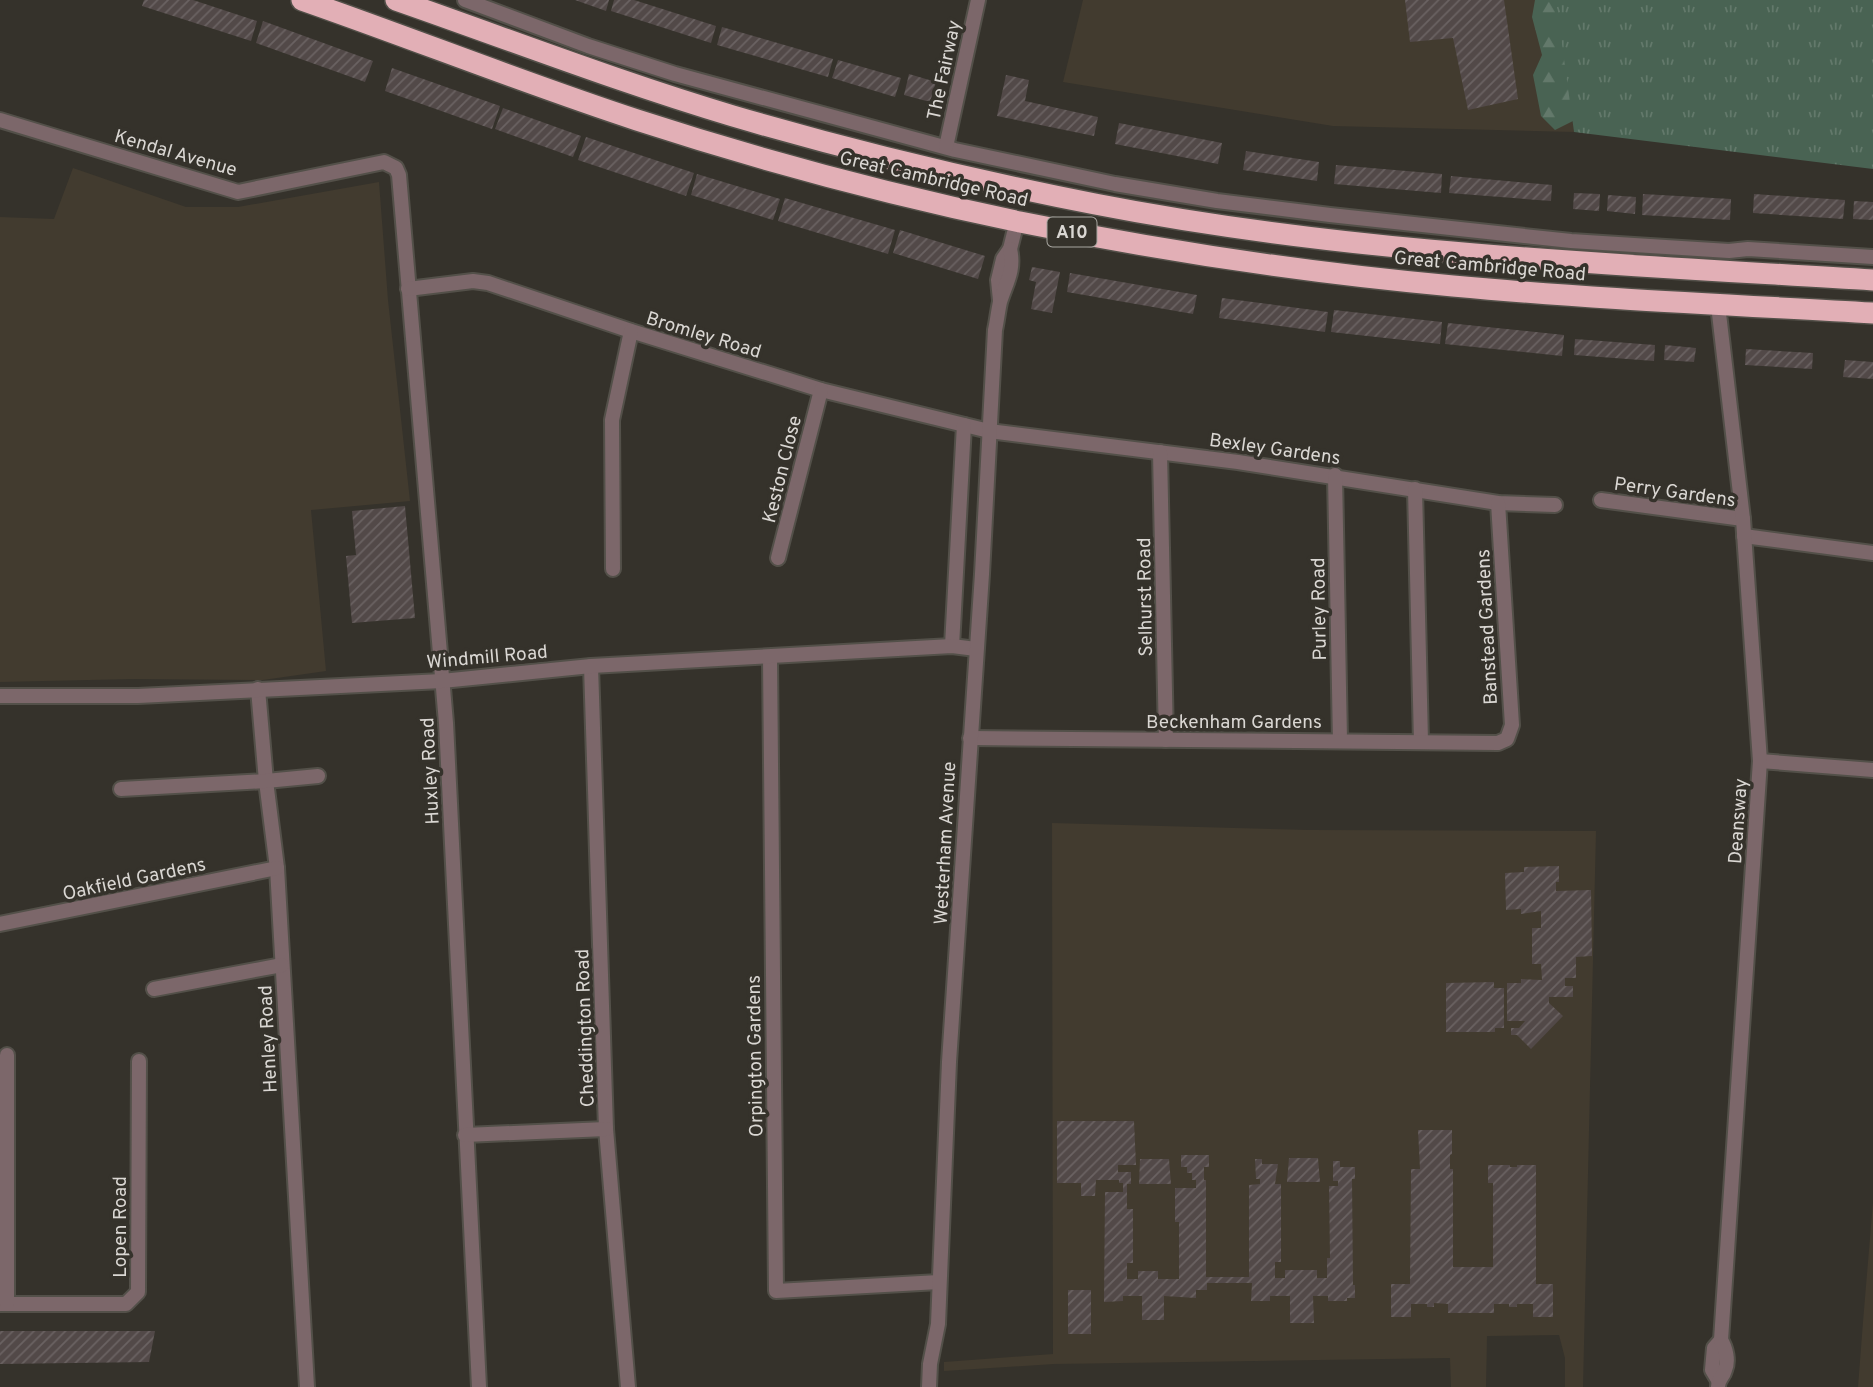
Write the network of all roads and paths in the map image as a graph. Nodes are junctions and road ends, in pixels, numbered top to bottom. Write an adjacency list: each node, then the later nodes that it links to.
1 (302, 0): 8 (highway, Great Cambridge Road / A10)
2 (396, 0): 11 (highway, Great Cambridge Road / A10)
3 (465, 0): 6 (street)
4 (978, 0): 6 (street, The Fairway)
5 (0, 120): 7 (street, Kendal Avenue)
6 (946, 147): 9 (street)
7 (384, 162): 13 (street, Huxley Road)
8 (1017, 222): 14 (highway, Great Cambridge Road / A10); 19 (street, Westerham Avenue)
9 (1558, 239): 10 (street); 11 (street)
10 (1873, 257)
11 (1556, 261): 12 (highway, Great Cambridge Road / A10)
12 (1873, 280)
13 (408, 289): 16 (street, Bromley Road); 37 (street, Huxley Road)
14 (1718, 305): 15 (highway, Great Cambridge Road / A10); 26 (street, Deansway)
15 (1873, 313)
16 (631, 331): 17 (street, Bromley Road); 32 (street)
17 (821, 390): 18 (street, Bromley Road); 31 (street, Keston Close)
18 (964, 425): 19 (street, Bromley Road); 28 (street)
19 (989, 431): 20 (street, Bexley Gardens); 29 (street, Westerham Avenue)
20 (1160, 452): 21 (street, Bexley Gardens); 41 (street, Selhurst Road)
21 (1335, 475): 22 (street, Bexley Gardens); 42 (street, Purley Road)
22 (1415, 489): 24 (street, Bexley Gardens); 43 (street)
23 (1601, 500): 26 (street, Perry Gardens)
24 (1498, 503): 25 (street, Bexley Gardens); 44 (street, Banstead Gardens)
25 (1555, 505)
26 (1743, 519): 27 (street, Deansway)
27 (1744, 537): 30 (street); 45 (street, Deansway)
28 (958, 539): 29 (street); 33 (street)
29 (984, 541): 34 (street, Westerham Avenue)
30 (1873, 553)
31 (778, 558)
32 (613, 569)
33 (952, 646): 34 (street, Windmill Road); 35 (street, Windmill Road)
34 (976, 649): 40 (street, Westerham Avenue)
35 (770, 658): 36 (street, Windmill Road); 58 (street, Orpington Gardens)
36 (592, 666): 37 (street, Windmill Road); 56 (street, Cheddington Road)
37 (442, 681): 38 (street, Windmill Road); 57 (street, Huxley Road)
38 (258, 689): 39 (street, Windmill Road); 48 (street, Henley Road)
39 (0, 696)
40 (970, 738): 41 (street, Beckenham Gardens); 58 (street, Westerham Avenue)
41 (1166, 740): 42 (street, Beckenham Gardens)
42 (1340, 741): 43 (street, Beckenham Gardens)
43 (1421, 742): 44 (street, Beckenham Gardens)
44 (1498, 743)
45 (1760, 761): 46 (street); 60 (street, Deansway)
46 (1873, 770)
47 (318, 776): 48 (street)
48 (266, 781): 49 (street); 50 (street, Henley Road)
49 (121, 789)
50 (277, 868): 51 (street, Oakfield Gardens); 52 (street, Henley Road)
51 (0, 924)
52 (282, 965): 53 (street); 61 (street, Henley Road)
53 (153, 989)
54 (7, 1055): 59 (street)
55 (139, 1061): 59 (street, Lopen Road)
56 (606, 1129): 57 (street); 63 (street, Cheddington Road)
57 (465, 1135): 62 (street, Huxley Road)
58 (939, 1282): 64 (street, Westerham Avenue)
59 (4, 1304)
60 (1718, 1383)
61 (307, 1387)
62 (479, 1387)
63 (628, 1387)
64 (929, 1387)

